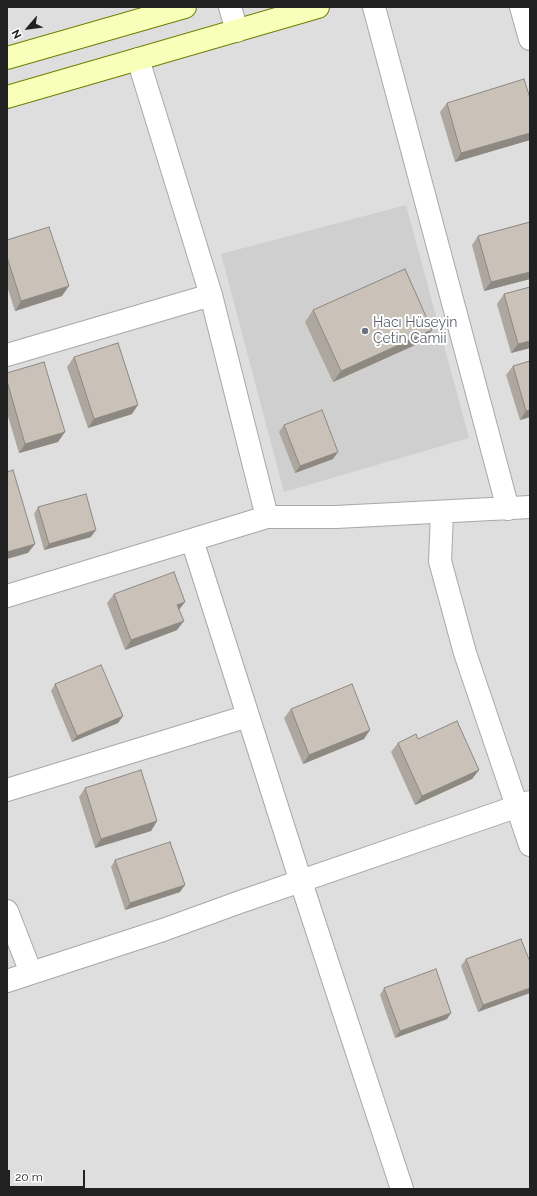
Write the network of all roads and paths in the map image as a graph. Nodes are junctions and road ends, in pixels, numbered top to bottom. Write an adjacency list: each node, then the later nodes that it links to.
1 (185, 7): 8 (street)
2 (230, 7): 6 (street)
3 (318, 7): 6 (street)
4 (374, 7): 14 (street)
5 (521, 7): 7 (street)
6 (237, 31): 9 (street)
7 (530, 39)
8 (7, 58)
9 (138, 59): 10 (street); 11 (street)
10 (7, 97)
11 (211, 295): 12 (street); 16 (street)
12 (7, 355)
13 (530, 508): 14 (street)
14 (508, 509): 15 (street)
15 (442, 513): 16 (street); 21 (street)
16 (267, 517): 17 (street)
17 (192, 540): 18 (street); 19 (street)
18 (7, 596)
19 (248, 716): 20 (street); 23 (street)
20 (7, 790)
21 (523, 805): 22 (street); 23 (street)
22 (530, 845)
23 (301, 882): 25 (street); 27 (street)
24 (7, 911): 25 (street)
25 (31, 973): 26 (street)
26 (7, 981)
27 (402, 1189)

